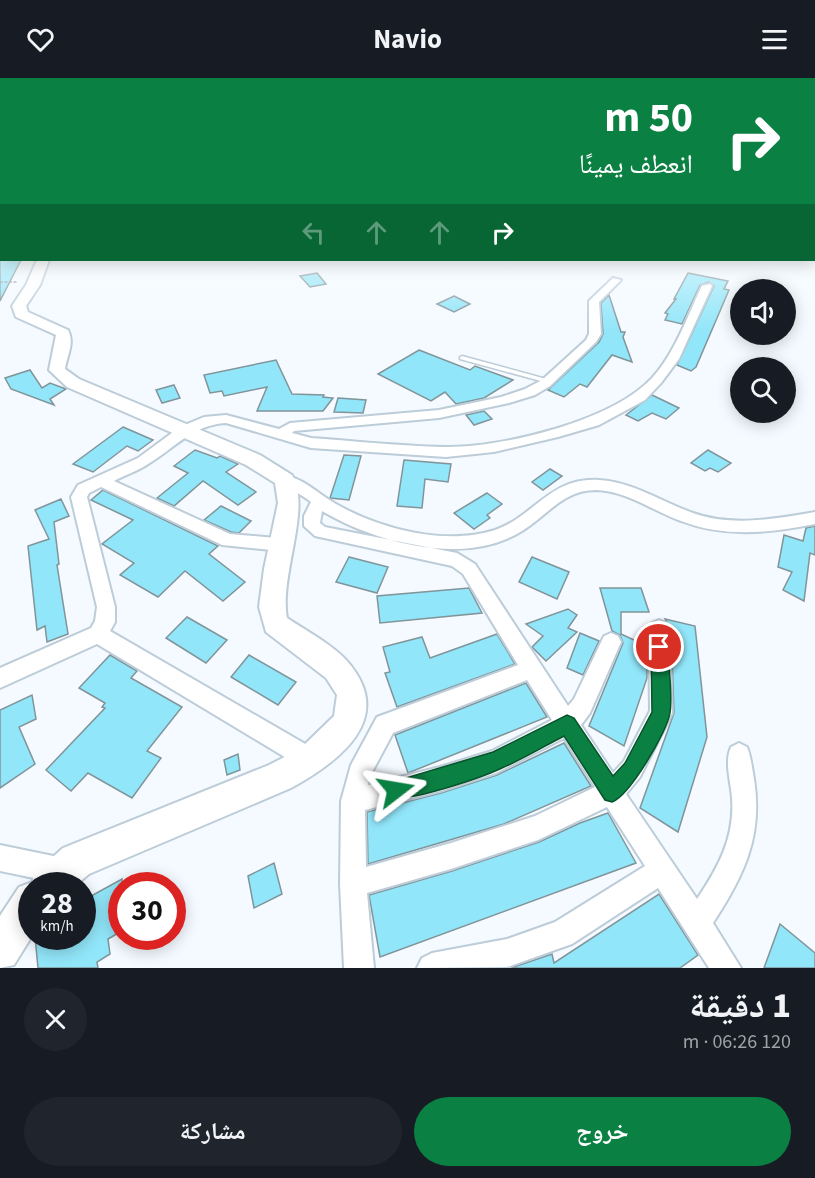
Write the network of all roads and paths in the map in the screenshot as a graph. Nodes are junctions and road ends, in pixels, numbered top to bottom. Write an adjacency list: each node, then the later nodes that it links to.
1 (44, 261): 6 (street)
2 (616, 280): 5 (street)
3 (707, 286): 7 (street)
4 (462, 358): 5 (lane)
5 (548, 381): 7 (street)
6 (185, 430): 7 (street); 8 (street); 9 (street)
7 (280, 436)
8 (99, 480): 12 (street); 14 (street)
9 (285, 480): 10 (street); 12 (street)
10 (319, 501): 11 (street); 16 (street)
11 (815, 519)
12 (281, 544): 20 (street)
13 (659, 629): 21 (street)
14 (98, 634): 17 (street); 20 (street)
15 (610, 642): 18 (street)
16 (532, 669): 18 (street); 22 (street)
17 (0, 678)
18 (567, 724): 21 (street); 22 (street)
19 (739, 755): 29 (street)
20 (311, 760): 26 (street)
21 (612, 792): 24 (street); 27 (street)
22 (353, 801): 27 (street)
23 (0, 858): 25 (street)
24 (662, 870): 29 (street); 32 (street)
25 (39, 872)
26 (63, 872)
27 (353, 884): 31 (street)
28 (18, 922): 30 (street)
29 (697, 923): 33 (street)
30 (0, 951)
31 (359, 968)
32 (432, 968)
33 (726, 968)

